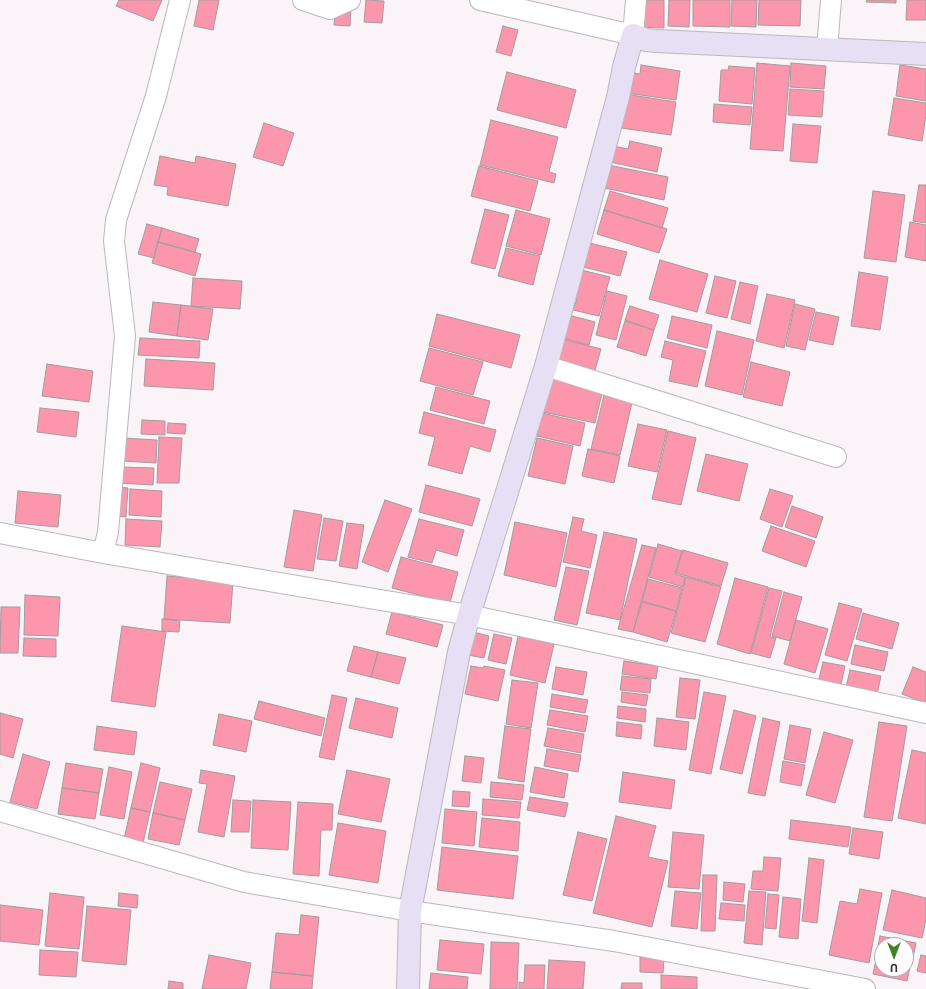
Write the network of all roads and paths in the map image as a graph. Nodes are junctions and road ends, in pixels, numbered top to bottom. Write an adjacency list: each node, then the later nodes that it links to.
1 (180, 0): 13 (street)
2 (303, 0): 3 (street)
3 (350, 0)
4 (480, 0): 7 (street)
5 (636, 0): 7 (street)
6 (831, 0): 8 (street)
7 (633, 36): 8 (street); 10 (street)
8 (827, 49): 9 (street)
9 (926, 54)
10 (546, 366): 11 (street); 14 (street)
11 (836, 457)
12 (0, 533): 13 (street)
13 (103, 553): 14 (street)
14 (469, 615): 15 (street); 17 (street)
15 (926, 713)
16 (0, 811): 17 (street)
17 (410, 911): 18 (street); 19 (street)
18 (408, 989)
19 (865, 989)

